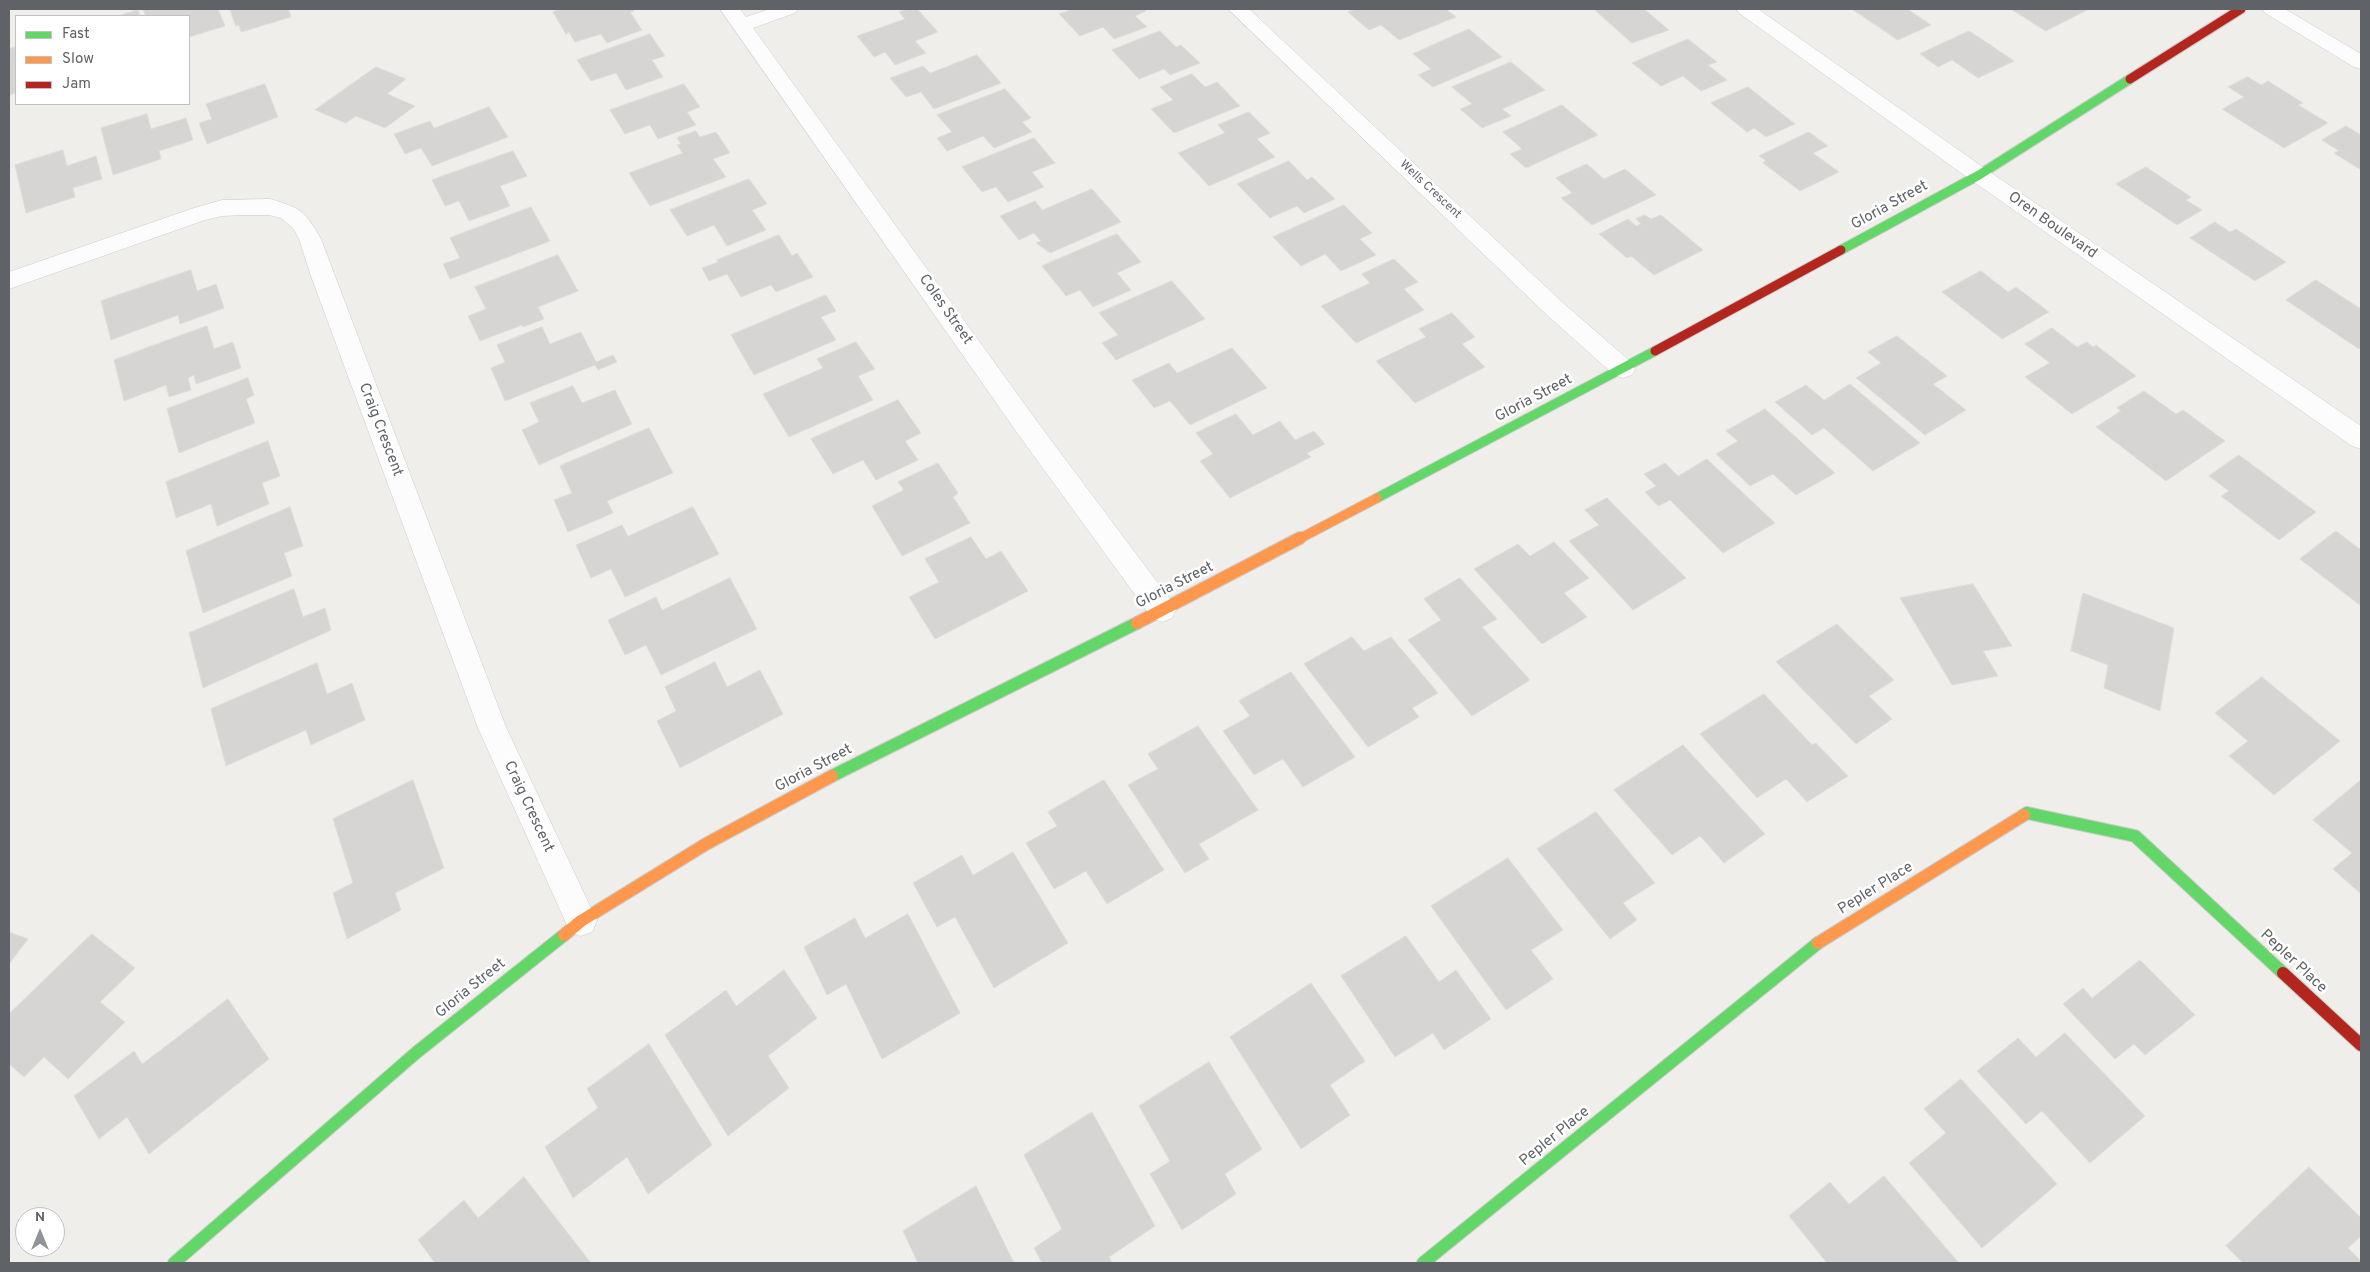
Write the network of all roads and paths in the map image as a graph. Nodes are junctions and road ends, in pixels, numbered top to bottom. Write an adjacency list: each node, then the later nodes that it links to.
1 (788, 9): 6 (street)
2 (1238, 9): 10 (street, Wells Crescent)
3 (1746, 9): 8 (street, Oren Boulevard)
4 (2241, 9): 8 (street, Gloria Street)
5 (2272, 9): 7 (street)
6 (736, 17): 12 (street, Coles Street)
7 (2361, 63)
8 (1978, 175): 10 (street, Gloria Street); 11 (street, Oren Boulevard)
9 (9, 281): 13 (street, Craig Crescent)
10 (1623, 369): 12 (street, Gloria Street)
11 (2361, 439)
12 (1162, 610): 13 (street, Gloria Street)
13 (580, 921): 15 (street, Gloria Street)
14 (2361, 1045): 16 (street, Pepler Place)
15 (174, 1263)
16 (1423, 1263)

